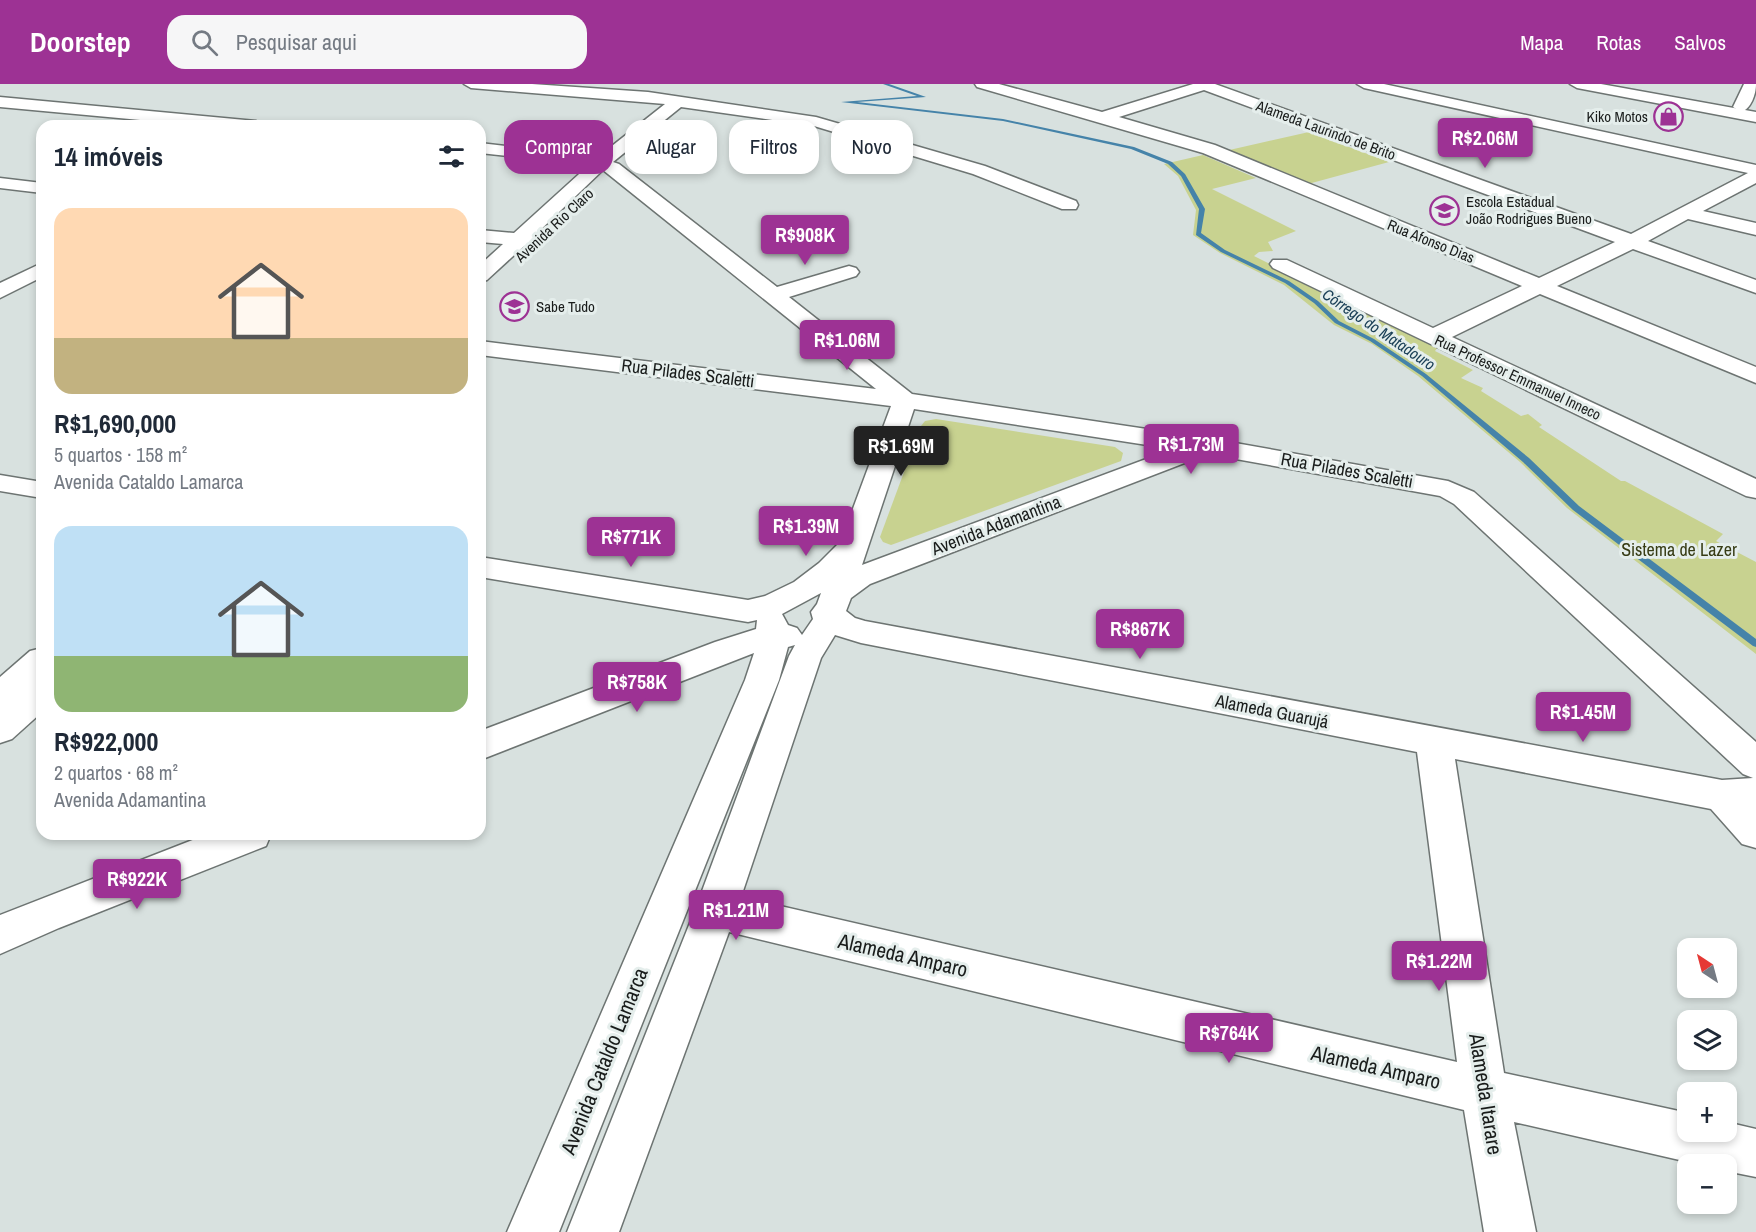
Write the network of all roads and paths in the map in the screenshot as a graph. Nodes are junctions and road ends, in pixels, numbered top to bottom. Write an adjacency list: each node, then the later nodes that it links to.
1 (471, 84): 8 (street)
2 (982, 84): 12 (street, Rua Afonso Dias)
3 (1204, 84): 12 (street); 26 (street, Alameda Laurindo de Brito)
4 (1364, 84): 16 (street)
5 (1577, 84): 13 (street)
6 (1614, 84): 11 (street)
7 (1751, 84): 11 (street)
8 (581, 88): 9 (street)
9 (679, 101): 18 (street, Avenida Rio Claro); 21 (street)
10 (0, 102): 14 (street)
11 (1748, 108)
12 (1102, 117): 33 (street, Rua Afonso Dias)
13 (1756, 117)
14 (192, 120)
15 (486, 149): 18 (street)
16 (1756, 170)
17 (1756, 176): 22 (street)
18 (602, 180): 25 (street, Avenida Rio Claro); 25 (street, Avenida Rio Claro); 37 (street)
19 (0, 183): 20 (street)
20 (36, 187)
21 (1069, 205)
22 (1685, 213): 23 (street); 26 (street)
23 (1756, 229)
24 (486, 237): 25 (street)
25 (527, 240): 29 (street, Avenida Rio Claro); 36 (street, Avenida Rio Claro)
26 (1631, 242): 33 (street); 35 (street, Alameda Laurindo de Brito)
27 (36, 262): 32 (street)
28 (1280, 264): 38 (street, Rua Professor Emmanuel Inneco)
29 (486, 271)
30 (36, 272): 32 (street)
31 (849, 272): 37 (street)
32 (6, 285): 34 (street)
33 (1537, 285): 38 (street); 41 (street, Rua Afonso Dias)
34 (36, 286)
35 (1756, 287)
36 (486, 290)
37 (771, 296): 40 (street)
38 (1433, 337): 49 (street, Rua Professor Emmanuel Inneco)
39 (486, 349): 42 (street, Rua Pilades Scaletti)
40 (860, 365): 42 (street); 43 (street)
41 (1756, 375)
42 (840, 392): 43 (street, Rua Pilades Scaletti)
43 (905, 400): 44 (street, Rua Pilades Scaletti); 50 (street)
44 (1149, 437): 45 (street, Rua Pilades Scaletti); 46 (street)
45 (1207, 446): 46 (street, Avenida Adamantina); 57 (street, Rua Pilades Scaletti)
46 (1160, 463): 52 (street, Avenida Adamantina)
47 (0, 483): 48 (street)
48 (36, 489)
49 (1756, 490)
50 (856, 539): 52 (street); 53 (street)
51 (486, 568): 53 (street)
52 (829, 612): 53 (street, Avenida Adamantina); 59 (street, Alameda Guarujá); 65 (street)
53 (779, 624): 60 (street); 69 (street, Avenida Cataldo Lamarca)
54 (36, 665): 55 (street)
55 (0, 696)
56 (36, 697): 58 (street)
57 (1702, 716): 61 (street, Rua Pilades Scaletti); 62 (street, Rua Pilades Scaletti)
58 (0, 729)
59 (1434, 742): 62 (street, Alameda Guarujá); 67 (street, Alameda Itarare)
60 (486, 744)
61 (1756, 764)
62 (1738, 795): 63 (street)
63 (1756, 832)
64 (237, 840): 66 (street)
65 (717, 910): 67 (street, Alameda Amparo); 70 (street)
66 (0, 935)
67 (1484, 1092): 68 (street, Alameda Amparo); 71 (street, Alameda Itarare)
68 (1756, 1153)
69 (533, 1232)
70 (593, 1232)
71 (1510, 1232)

